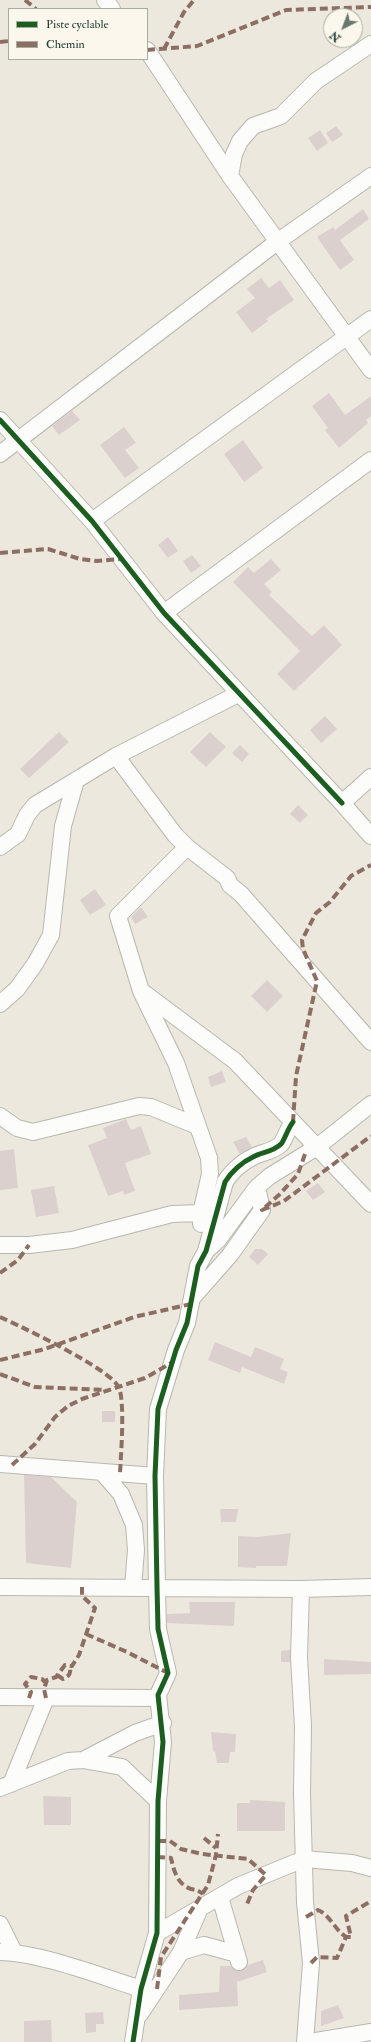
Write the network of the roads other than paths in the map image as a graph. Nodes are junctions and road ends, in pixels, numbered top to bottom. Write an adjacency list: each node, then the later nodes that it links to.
1 (105, 0): 2 (street)
2 (111, 8)
3 (371, 44): 5 (street)
4 (148, 52): 5 (street)
5 (230, 176): 7 (street)
6 (371, 176): 7 (street)
7 (277, 242): 9 (street); 12 (street)
8 (371, 319): 9 (street)
9 (347, 336): 10 (street); 15 (street)
10 (371, 370)
11 (0, 420): 12 (street)
12 (19, 440): 13 (street); 15 (street)
13 (0, 454)
14 (371, 460): 16 (street)
15 (92, 521): 16 (street)
16 (164, 613): 17 (street)
17 (238, 694): 18 (street); 21 (street)
18 (116, 756): 20 (street); 24 (street)
19 (371, 777): 21 (street)
20 (76, 780): 23 (street); 26 (street)
21 (342, 803): 22 (street)
22 (371, 836)
23 (0, 847)
24 (187, 847): 25 (street); 27 (street)
25 (141, 991): 30 (street); 31 (street)
26 (0, 1004)
27 (371, 1042)
28 (371, 1104): 32 (street)
29 (0, 1116): 31 (street)
30 (293, 1122): 32 (street); 37 (street)
31 (197, 1126): 35 (street)
32 (317, 1147): 33 (street); 34 (street)
33 (257, 1187): 37 (street); 38 (street)
34 (371, 1204)
35 (201, 1213): 36 (street); 37 (street)
36 (0, 1245)
37 (206, 1252): 38 (street)
38 (193, 1297): 41 (street)
39 (0, 1464): 40 (street)
40 (102, 1472): 41 (street); 43 (street)
41 (155, 1476): 42 (street)
42 (156, 1535): 43 (street); 46 (street)
43 (135, 1536): 45 (street)
44 (0, 1586): 45 (street)
45 (133, 1587): 46 (street)
46 (157, 1587): 48 (street); 51 (street)
47 (371, 1587): 48 (street)
48 (301, 1589): 58 (street)
49 (0, 1697): 50 (street)
50 (46, 1698): 51 (street); 56 (street)
51 (158, 1698): 52 (street)
52 (163, 1723): 53 (street); 54 (street)
53 (135, 1733): 54 (street); 55 (street)
54 (164, 1742): 57 (street)
55 (83, 1760): 56 (street); 57 (street)
56 (5, 1786)
57 (158, 1801): 63 (street)
58 (304, 1859): 59 (street); 60 (street); 70 (street)
59 (371, 1868)
60 (220, 1897): 61 (street); 65 (street)
61 (200, 1908): 63 (street); 65 (street)
62 (0, 1924): 64 (street)
63 (157, 1933): 66 (street)
64 (7, 1952): 66 (street)
65 (181, 1952): 67 (street)
66 (141, 1989): 67 (street)
67 (137, 2019): 69 (street)
68 (371, 2032): 71 (street)
69 (133, 2042)
70 (305, 2042)
71 (310, 2042)

